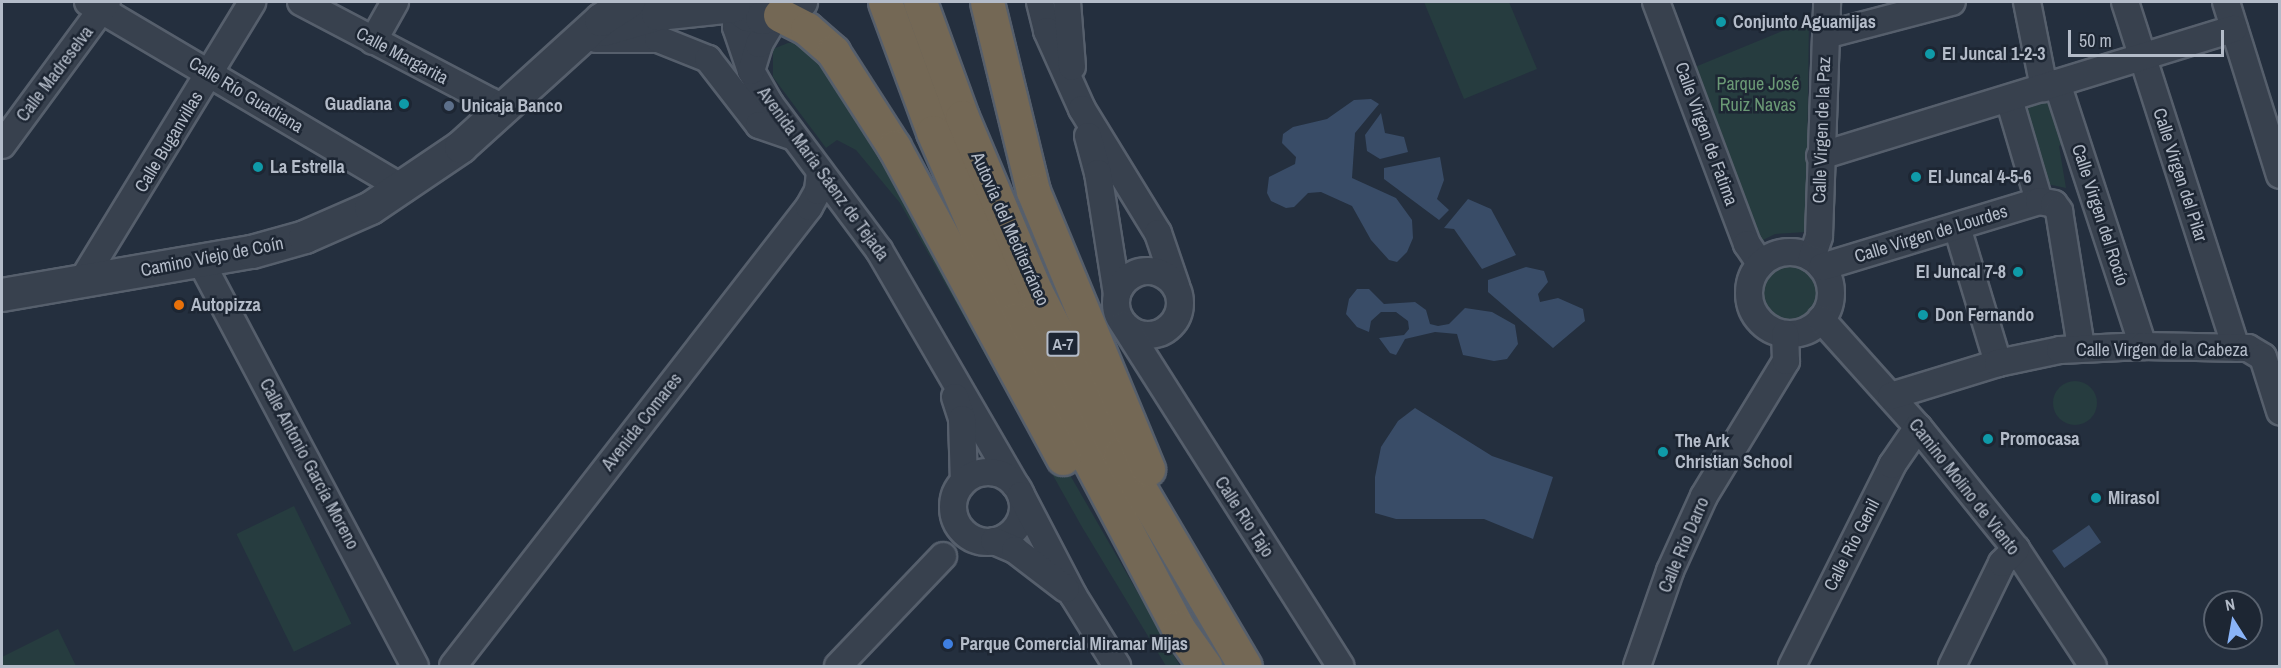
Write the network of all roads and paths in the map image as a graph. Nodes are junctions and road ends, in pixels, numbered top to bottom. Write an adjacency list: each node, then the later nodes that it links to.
1 (252, 2): 26 (street, Calle Buganvillas)
2 (300, 2): 22 (street, Calle Margarita)
3 (395, 2): 22 (street)
4 (602, 2): 23 (street)
5 (629, 2): 23 (street, Camino Viejo de Coín)
6 (885, 2): 68 (highway, Autovía del Mediterráneo / A-7)
7 (920, 2): 66 (highway, Autovía del Mediterráneo / A-7)
8 (987, 2): 66 (highway)
9 (1040, 2): 29 (street)
10 (1067, 2): 29 (street)
11 (1656, 2): 42 (street, Calle Virgen de Fatima)
12 (1827, 2): 21 (street, Calle Virgen de la Paz)
13 (1952, 2): 21 (street)
14 (2027, 2): 27 (street, Calle Virgen del Rocío)
15 (2125, 2): 24 (street, Calle Virgen del Pilar)
16 (2226, 2): 20 (street)
17 (99, 4): 26 (street, Calle Río Guadiana); 33 (street, Calle Madreselva)
18 (734, 5): 19 (street); 23 (street, Camino Viejo de Coín); 25 (street, Avenida María Sáenz de Tejada)
19 (786, 11): 25 (street, Avenida María Sáenz de Tejada); 68 (highway)
20 (2234, 29): 24 (street); 31 (street)
21 (1826, 35): 34 (street, Calle Virgen de la Paz)
22 (373, 41): 30 (street, Calle Margarita)
23 (582, 41): 30 (street, Camino Viejo de Coín); 32 (street)
24 (2141, 57): 27 (street); 53 (street, Calle Virgen del Pilar)
25 (750, 71): 32 (street, Avenida María Sáenz de Tejada)
26 (210, 74): 37 (street, Calle Río Guadiana); 43 (street, Calle Buganvillas)
27 (2051, 85): 28 (street); 51 (street, Calle Virgen del Rocío)
28 (2008, 99): 34 (street); 38 (street)
29 (1078, 102): 44 (street); 45 (street)
30 (505, 109): 37 (street, Camino Viejo de Coín)
31 (2272, 119): 36 (street)
32 (794, 137): 35 (street, Avenida María Sáenz de Tejada)
33 (2, 145)
34 (1820, 156): 41 (street, Calle Virgen de la Paz)
35 (820, 172): 56 (street, Avenida María Sáenz de Tejada); 70 (street, Avenida Comares)
36 (2280, 175)
37 (404, 189): 40 (street, Camino Viejo de Coín)
38 (2039, 201): 39 (street, Calle Virgen de Lourdes); 52 (street)
39 (1957, 227): 41 (street, Calle Virgen de Lourdes); 54 (street)
40 (201, 262): 43 (street, Camino Viejo de Coín); 69 (street, Calle Antonio García Moreno)
41 (1817, 262): 42 (street); 47 (street)
42 (1760, 263): 50 (street)
43 (82, 281): 46 (street, Camino Viejo de Coín)
44 (1176, 286): 45 (street); 49 (street)
45 (1117, 294): 48 (street)
46 (2, 295)
47 (1821, 320): 50 (street); 57 (street, Camino Molino de Viento)
48 (1124, 325): 49 (street); 55 (street, Calle Rio Tajo)
49 (1164, 332): 55 (street)
50 (1785, 334): 76 (street, Calle Rio Darro)
51 (2143, 346): 52 (street, Calle Virgen de la Cabeza); 53 (street, Calle Virgen de la Cabeza)
52 (2081, 348): 54 (street, Calle Virgen de la Cabeza)
53 (2247, 349): 58 (street, Calle Virgen del Pilar)
54 (1998, 363): 57 (street, Calle Virgen de la Cabeza)
55 (1148, 368): 75 (street, Calle Rio Tajo)
56 (947, 371): 60 (street, Avenida María Sáenz de Tejada); 61 (street, Avenida María Sáenz de Tejada)
57 (1891, 396): 59 (street, Camino Molino de Viento)
58 (2280, 411)
59 (1918, 427): 64 (street, Camino Molino de Viento); 77 (street, Calle Rio Genil)
60 (964, 482): 61 (street); 62 (street)
61 (1018, 490): 63 (street); 67 (street, Avenida María Sáenz de Tejada)
62 (956, 520): 63 (street); 65 (street)
63 (989, 541): 65 (street); 67 (street, Avenida María Sáenz de Tejada)
64 (2016, 549): 78 (street); 79 (street, Camino Molino de Viento)
65 (943, 556): 71 (street)
66 (1196, 588): 74 (highway, Autovía del Mediterráneo / A-7)
67 (1073, 595): 72 (street, Avenida María Sáenz de Tejada)
68 (1178, 628): 73 (highway, Autovía del Mediterráneo / A-7)
69 (415, 666)
70 (453, 666)
71 (838, 666)
72 (1117, 666)
73 (1205, 666)
74 (1245, 666)
75 (1340, 666)
76 (1637, 666)
77 (1792, 666)
78 (1952, 666)
79 (2093, 666)

